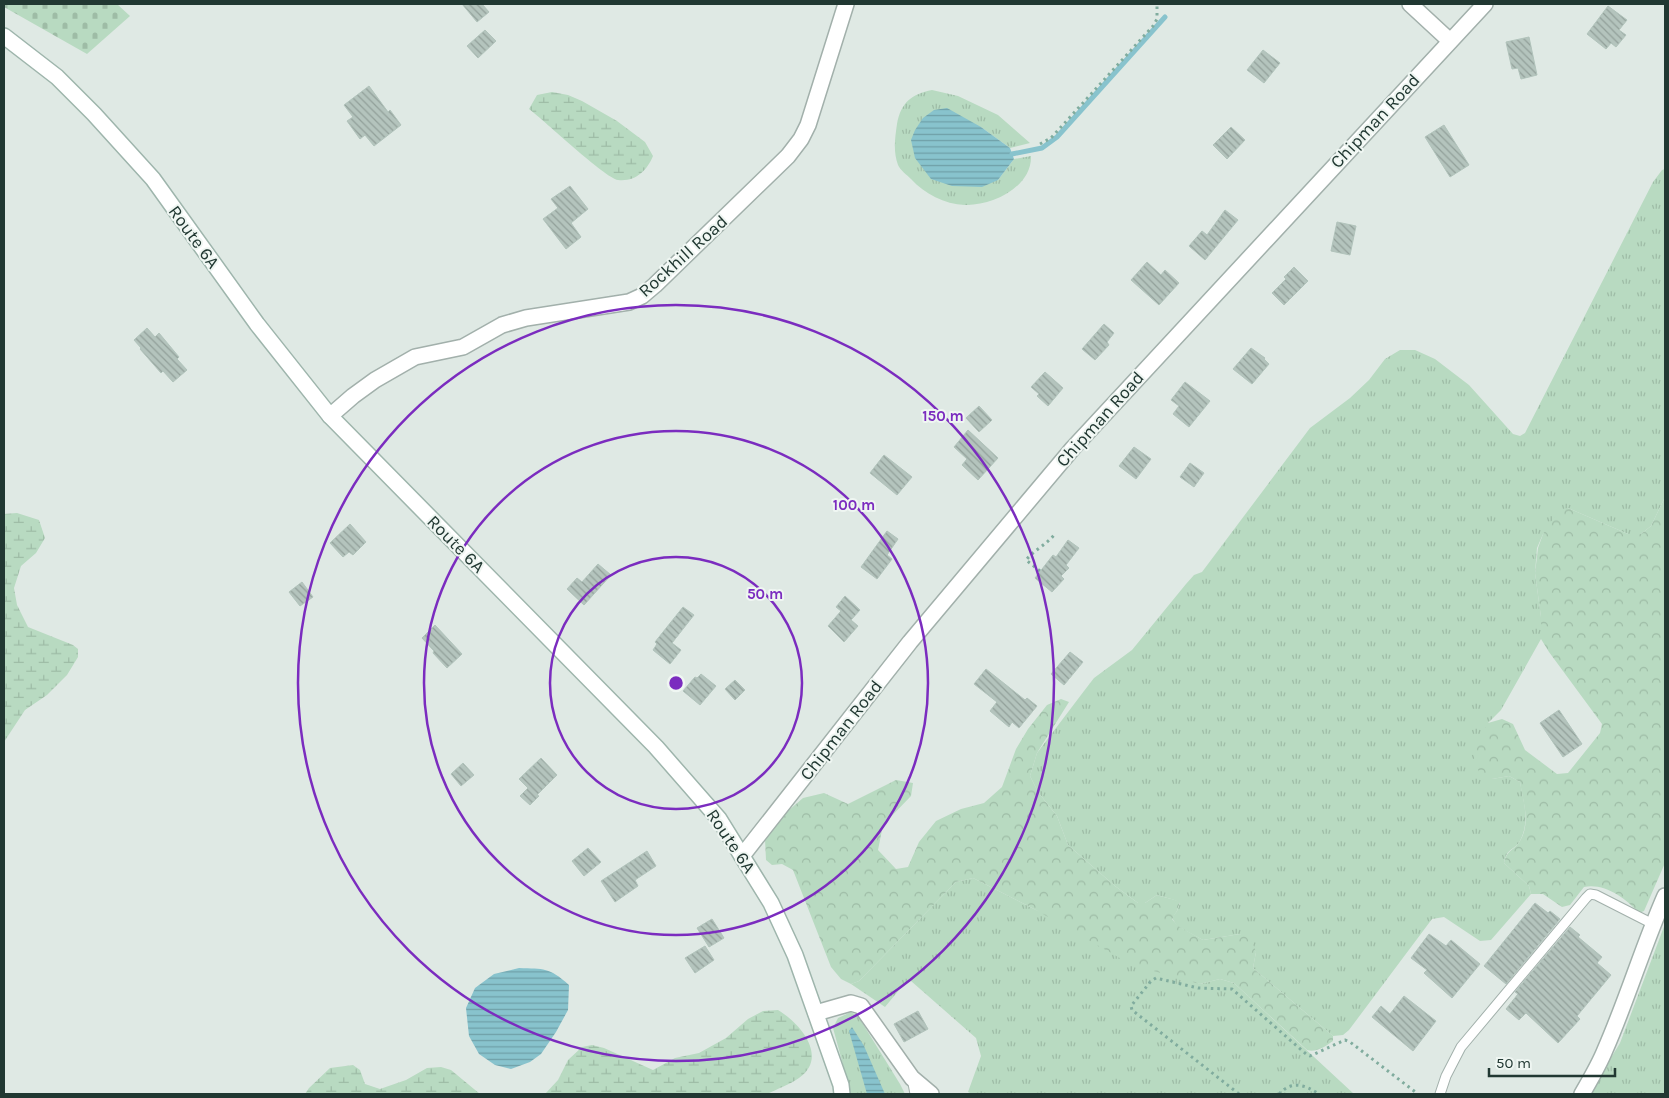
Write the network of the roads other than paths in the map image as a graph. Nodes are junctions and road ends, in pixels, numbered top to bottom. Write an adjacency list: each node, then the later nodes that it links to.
1 (846, 4): 6 (street, Rockhill Road)
2 (1410, 4): 5 (street)
3 (1485, 4): 5 (street, Chipman Road)
4 (4, 36): 6 (street, Route 6A)
5 (1450, 41): 7 (street, Chipman Road)
6 (330, 416): 7 (street, Route 6A)
7 (742, 856): 10 (street, Route 6A)
8 (1665, 896): 9 (street)
9 (1653, 924): 15 (lane); 16 (street)
10 (816, 1013): 11 (street); 12 (street, Route 6A)
11 (912, 1078): 13 (lane); 14 (street)
12 (842, 1094)
13 (915, 1094)
14 (931, 1094)
15 (1440, 1094)
16 (1582, 1094)

